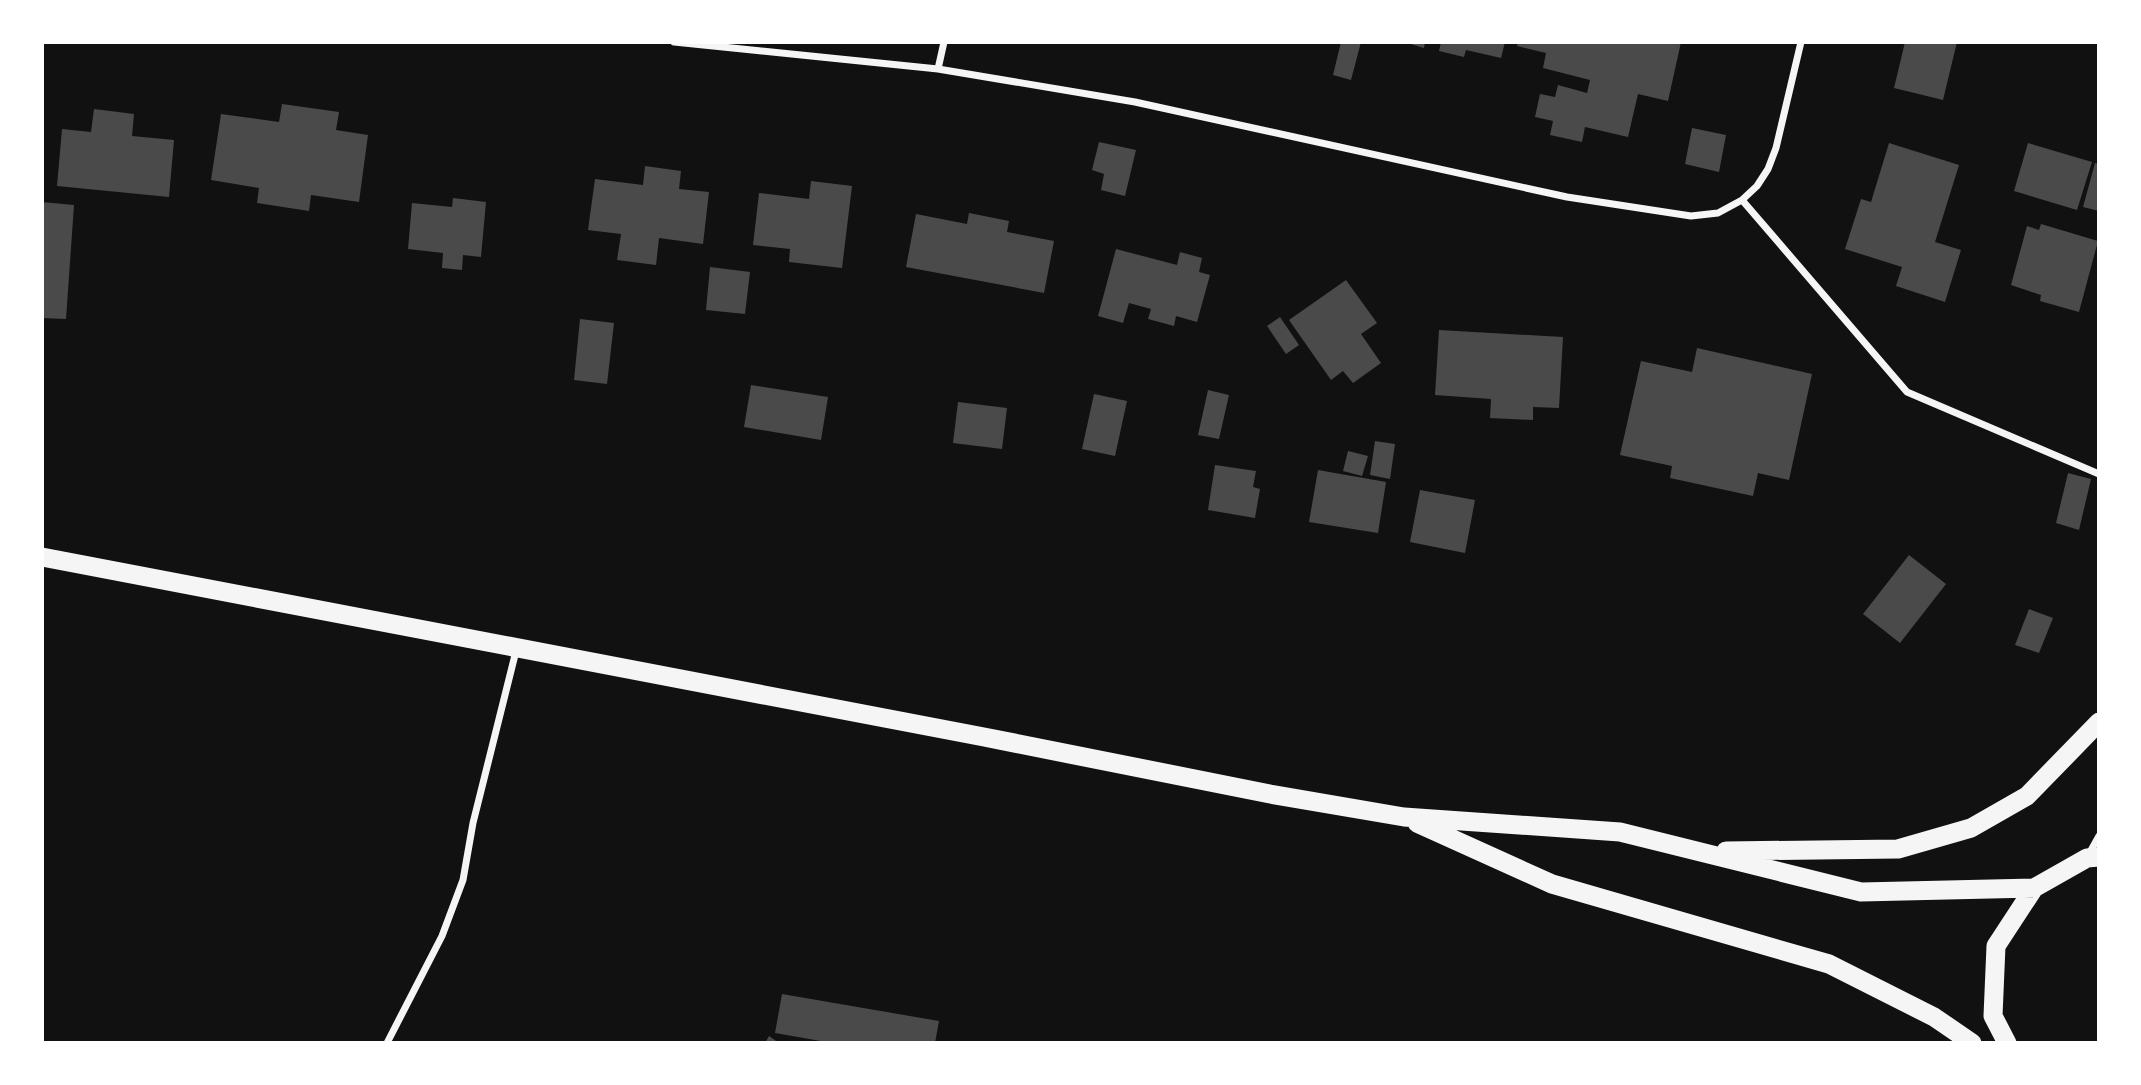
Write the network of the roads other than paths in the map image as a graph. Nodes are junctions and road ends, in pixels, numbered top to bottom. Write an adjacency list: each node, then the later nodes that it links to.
1 (674, 42): 4 (street)
2 (944, 42): 4 (street)
3 (1801, 42): 5 (street)
4 (938, 69): 5 (street)
5 (1742, 201): 6 (street)
6 (2099, 474)
7 (42, 557): 8 (highway)
8 (516, 649): 10 (highway); 15 (street)
9 (2099, 722): 12 (highway)
10 (1404, 817): 12 (highway); 16 (highway)
11 (2099, 836): 13 (street)
12 (1697, 852): 14 (highway)
13 (2093, 857): 14 (highway)
14 (2034, 888): 17 (highway)
15 (387, 1043)
16 (1972, 1043)
17 (2007, 1043)

